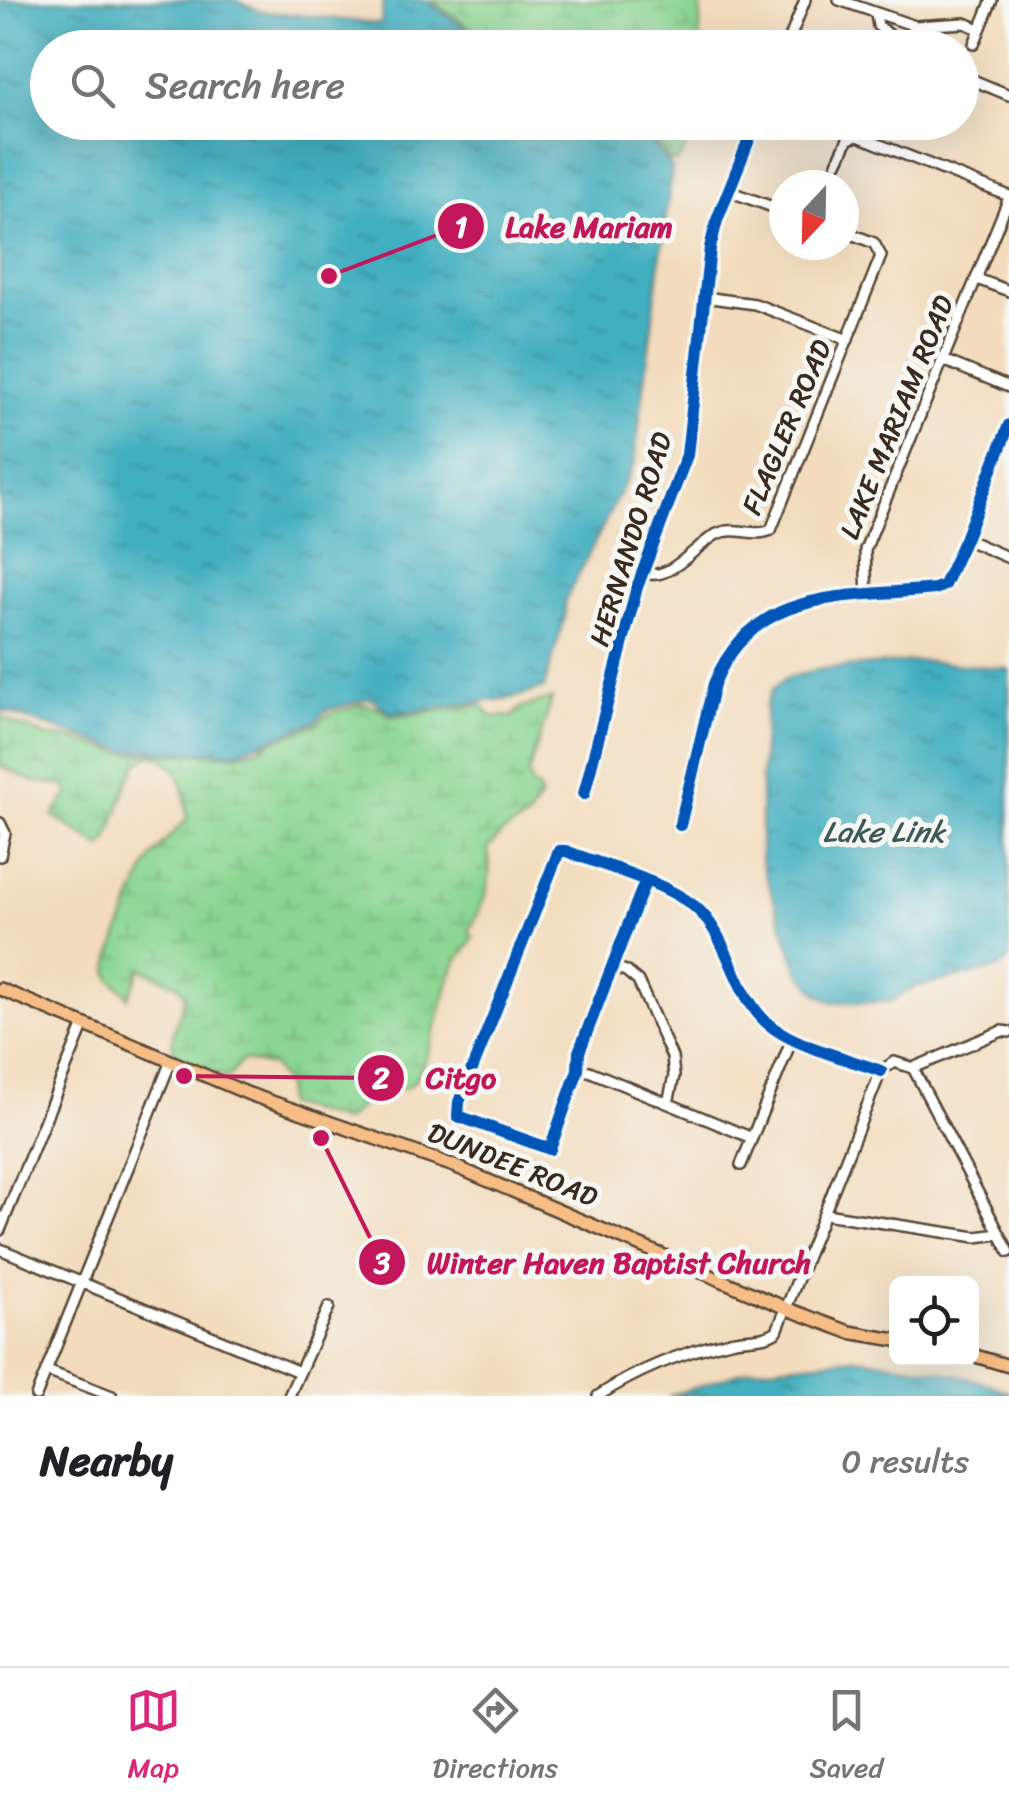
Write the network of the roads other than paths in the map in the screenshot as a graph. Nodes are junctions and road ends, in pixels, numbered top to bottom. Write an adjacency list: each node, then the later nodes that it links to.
1 (805, 0): 6 (street)
2 (839, 0): 4 (street)
3 (992, 0): 5 (street)
4 (876, 14): 5 (street); 7 (street)
5 (979, 29)
6 (793, 30)
7 (883, 30)
8 (979, 83): 9 (street)
9 (1009, 95)
10 (749, 140): 14 (street, HERNANDO ROAD)
11 (848, 140): 13 (street)
12 (868, 140): 15 (street)
13 (837, 163)
14 (728, 191): 16 (street); 20 (street, HERNANDO ROAD)
15 (1009, 197): 18 (street, LAKE MARIAM ROAD)
16 (769, 206)
17 (859, 237): 21 (street, FLAGLER ROAD)
18 (978, 279): 19 (street); 22 (street, LAKE MARIAM ROAD)
19 (1009, 292)
20 (704, 297): 21 (street); 27 (street, HERNANDO ROAD)
21 (848, 340): 27 (street, FLAGLER ROAD)
22 (943, 360): 23 (street); 28 (street, LAKE MARIAM ROAD)
23 (1009, 387)
24 (1009, 425): 25 (street)
25 (965, 539): 26 (street); 28 (street)
26 (1009, 558)
27 (642, 572): 29 (street, HERNANDO ROAD)
28 (867, 596): 30 (street)
29 (584, 794)
30 (680, 824)
31 (1, 826): 32 (street)
32 (0, 856)
33 (645, 882): 34 (street); 38 (street); 41 (street)
34 (612, 967): 41 (street); 43 (street)
35 (0, 989): 36 (main road, DUNDEE ROAD)
36 (84, 1024): 39 (main road, DUNDEE ROAD); 47 (street)
37 (1009, 1032): 40 (street)
38 (792, 1039): 42 (street); 44 (street)
39 (171, 1060): 51 (street); 53 (main road, DUNDEE ROAD)
40 (913, 1068): 42 (street); 48 (street)
41 (578, 1070): 43 (street)
42 (881, 1072): 46 (street)
43 (668, 1103): 44 (street)
44 (752, 1138): 45 (street)
45 (741, 1165)
46 (825, 1214): 48 (street); 53 (street)
47 (0, 1230)
48 (999, 1234): 50 (street)
49 (0, 1249): 51 (street)
50 (1009, 1252)
51 (82, 1283): 57 (street); 58 (street)
52 (328, 1307): 58 (street)
53 (787, 1308): 54 (main road, DUNDEE ROAD); 62 (street)
54 (889, 1339)
55 (979, 1357): 56 (main road)
56 (1009, 1366)
57 (47, 1372): 59 (street); 60 (street)
58 (298, 1372): 61 (street)
59 (36, 1396)
60 (112, 1396)
61 (289, 1396)
62 (598, 1396)

